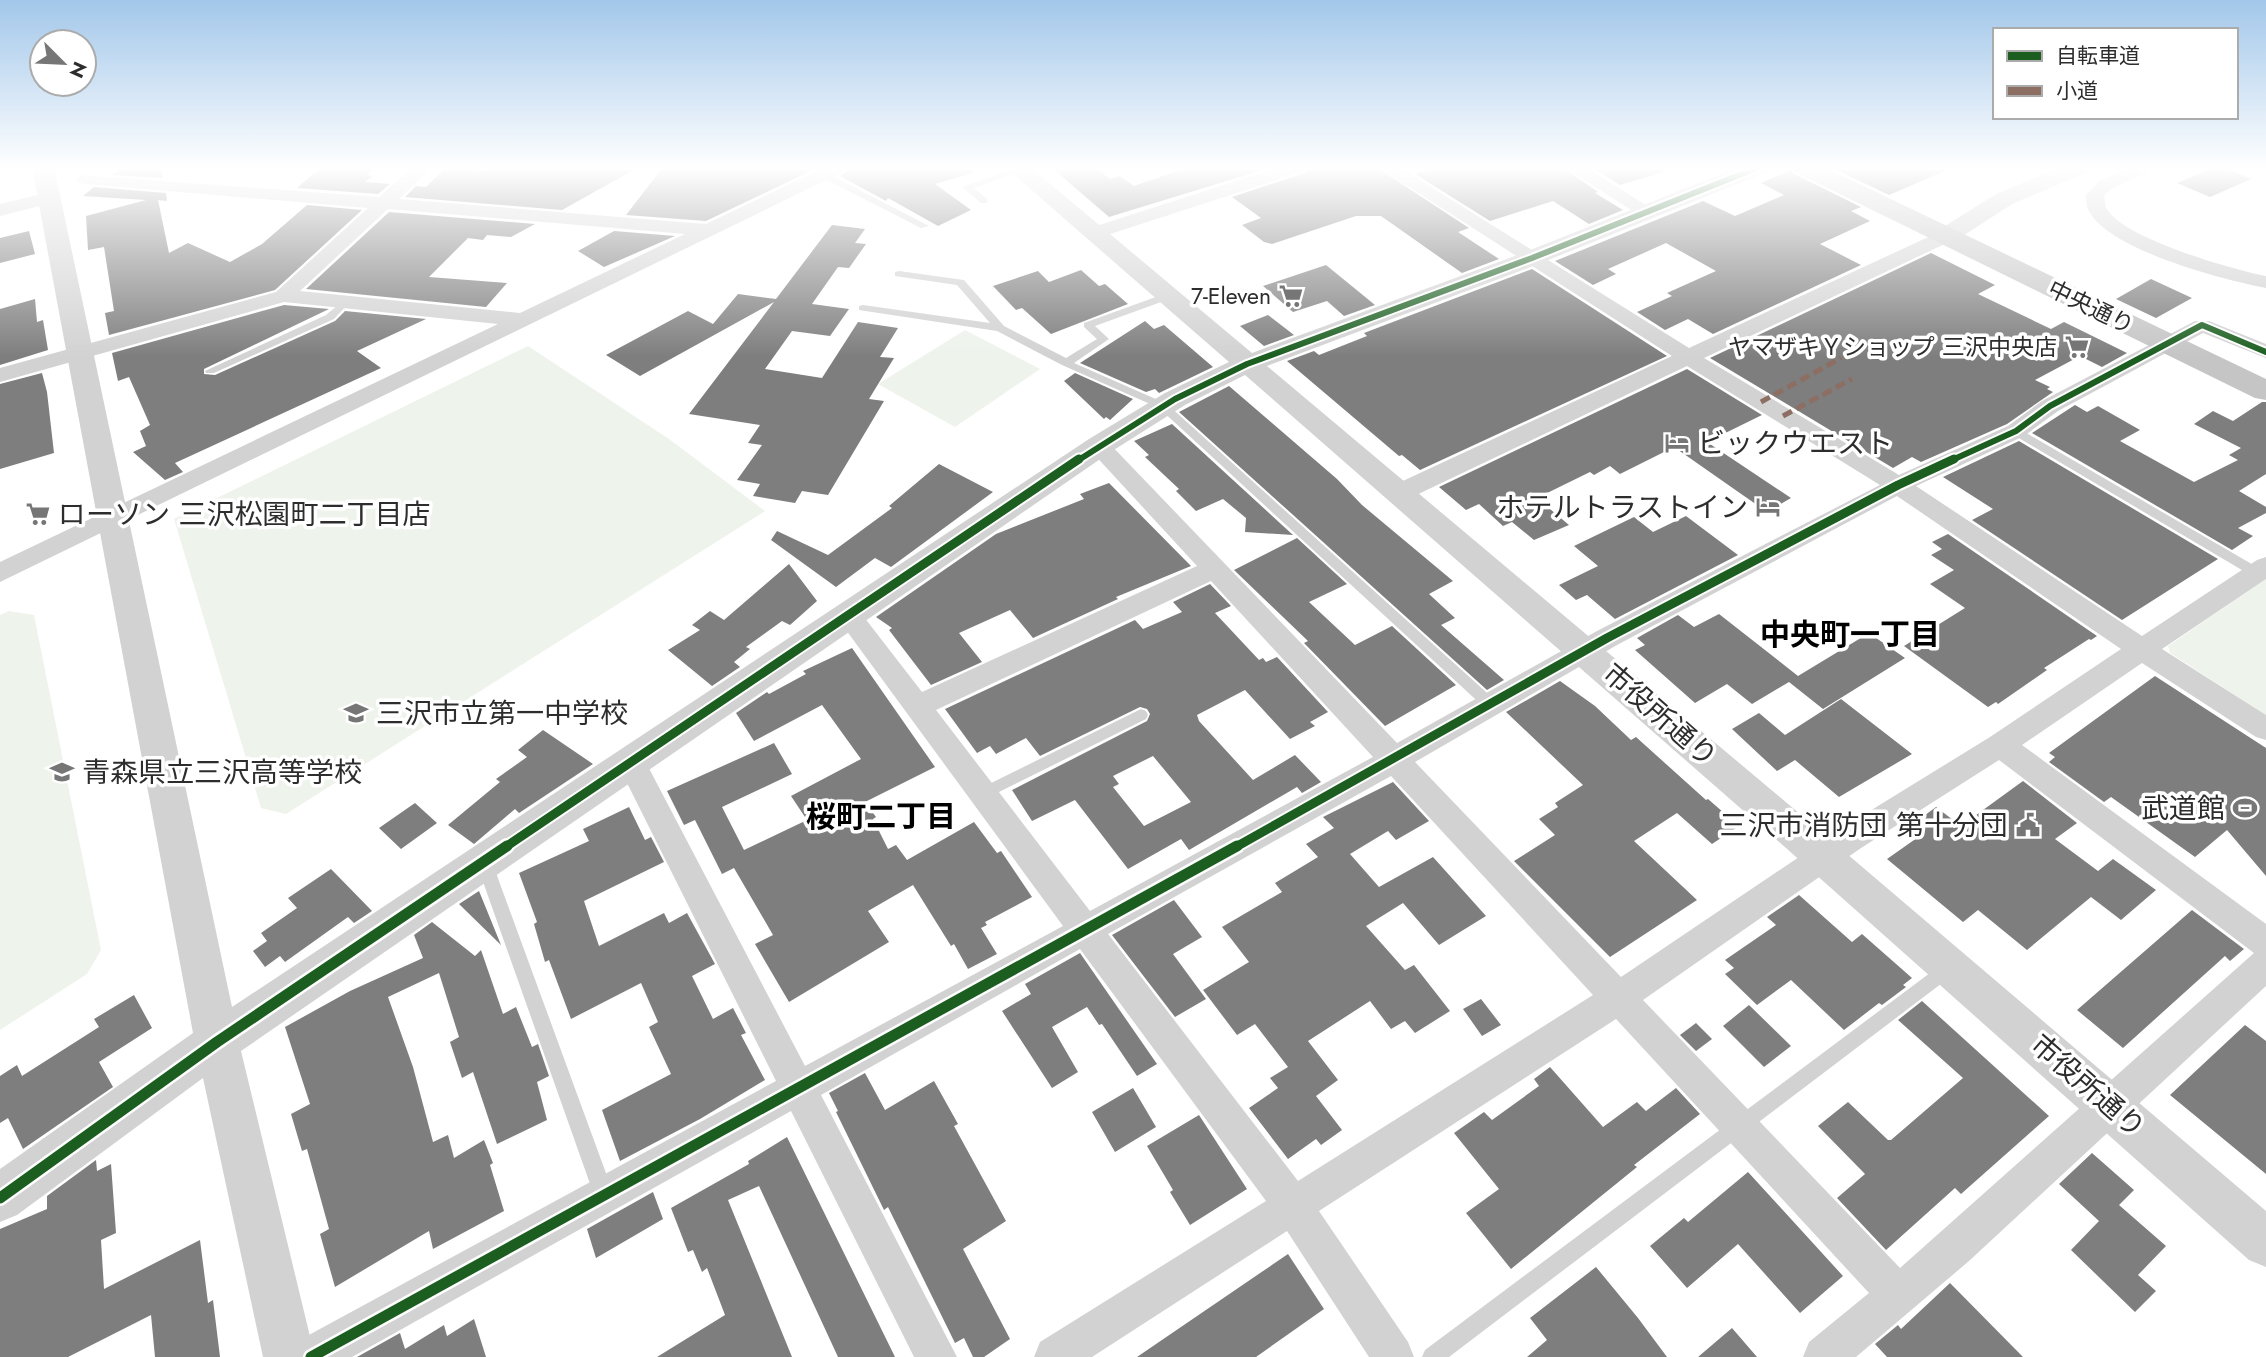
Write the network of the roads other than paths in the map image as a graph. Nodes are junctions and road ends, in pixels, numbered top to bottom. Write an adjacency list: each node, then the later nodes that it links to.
1 (58, 230): 23 (street)
2 (355, 230): 16 (street)
3 (710, 230): 20 (street)
4 (1091, 230): 11 (street, 市役所通り)
5 (1102, 230): 11 (street)
6 (1488, 230): 13 (street)
7 (1599, 230): 13 (street)
8 (1934, 230): 12 (main road, 中央通り)
9 (1955, 230): 12 (street)
10 (2121, 230): 15 (street)
11 (1094, 233): 17 (street, 市役所通り)
12 (1946, 236): 22 (main road, 中央通り); 25 (street)
13 (1532, 258): 25 (street); 27 (street)
14 (899, 274): 21 (lane)
15 (2266, 282)
16 (283, 296): 18 (street); 23 (street)
17 (1168, 296): 26 (lane); 27 (street, 市役所通り)
18 (345, 302): 20 (street); 28 (lane)
19 (863, 308): 21 (lane)
20 (525, 320): 36 (street)
21 (1000, 328): 26 (lane)
22 (2165, 343): 24 (street); 30 (main road, 中央通り); 32 (street)
23 (81, 352): 29 (street); 36 (street)
24 (2266, 352)
25 (1689, 358): 34 (street); 35 (street)
26 (1066, 363): 31 (lane)
27 (1247, 364): 31 (street); 35 (street, 市役所通り)
28 (210, 371)
29 (0, 375)
30 (2266, 391)
31 (1163, 406): 33 (street); 43 (lane)
32 (2015, 430): 34 (street); 38 (lane)
33 (1099, 446): 37 (street); 40 (street)
34 (1898, 485): 41 (street); 42 (street)
35 (1401, 492): 42 (street, 市役所通り)
36 (113, 518): 39 (street); 58 (street)
37 (1214, 569): 44 (street); 48 (street)
38 (2262, 569): 41 (street)
39 (0, 573)
40 (848, 615): 44 (street); 49 (street)
41 (2141, 649): 46 (street); 47 (street)
42 (1585, 651): 43 (street); 51 (street, 市役所通り)
43 (1491, 705): 48 (street)
44 (919, 706): 50 (street)
45 (1141, 715): 50 (lane)
46 (2266, 729)
47 (2000, 745): 51 (street); 54 (street)
48 (1393, 760): 53 (street); 57 (street)
49 (632, 763): 52 (street); 59 (street)
50 (984, 793): 53 (street)
51 (1825, 857): 56 (street, 市役所通り); 57 (street)
52 (484, 862): 58 (street); 62 (lane)
53 (1086, 929): 59 (street); 64 (street)
54 (2266, 943)
55 (2266, 964): 60 (street)
56 (1952, 966): 60 (street, 市役所通り); 61 (lane)
57 (1617, 999): 61 (street); 64 (street)
58 (217, 1042): 63 (street); 68 (street)
59 (800, 1088): 62 (street); 70 (street)
60 (2111, 1107): 65 (street, 市役所通り); 66 (street)
61 (1739, 1129): 66 (street); 72 (lane)
62 (604, 1196): 69 (street)
63 (0, 1198)
64 (1292, 1204): 67 (street); 71 (street)
65 (2266, 1243)
66 (1898, 1295): 73 (street)
67 (1386, 1354)
68 (289, 1357)
69 (312, 1357)
70 (936, 1357)
71 (1055, 1357)
72 (1432, 1357)
73 (1824, 1357)

